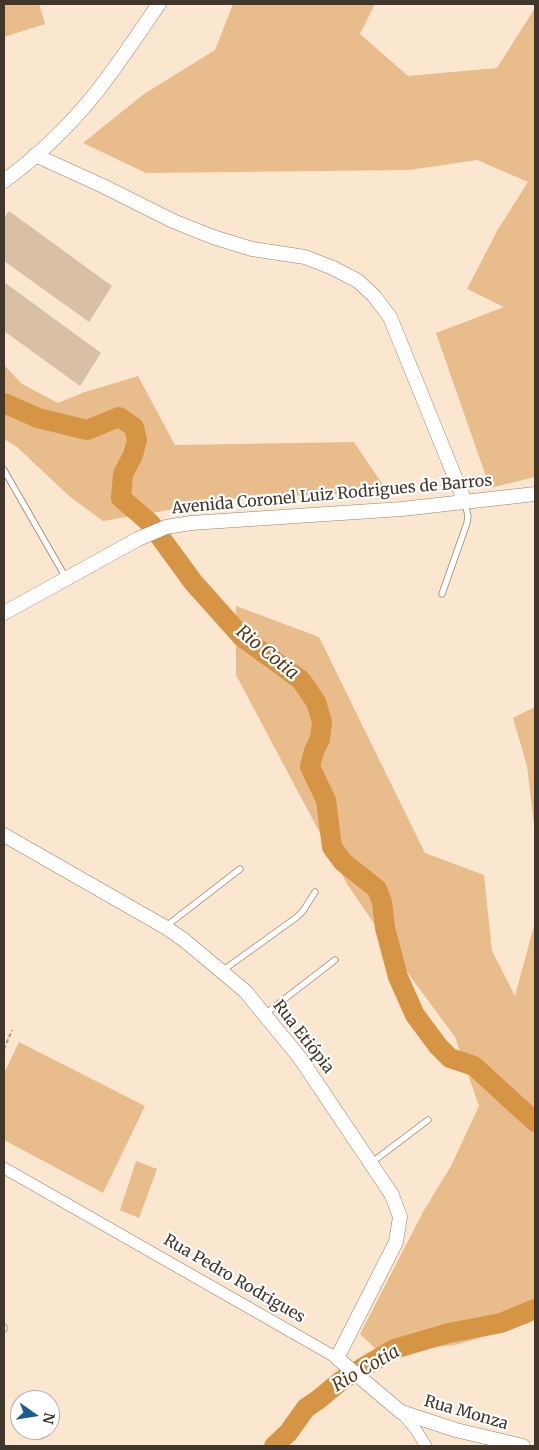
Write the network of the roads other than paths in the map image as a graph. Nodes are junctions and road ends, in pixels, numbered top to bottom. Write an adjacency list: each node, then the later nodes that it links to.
1 (159, 4): 2 (street)
2 (35, 155): 3 (street); 6 (street)
3 (4, 181)
4 (4, 470): 7 (lane)
5 (535, 495): 6 (street, Avenida Coronel Luiz Rodrigues de Barros)
6 (465, 502): 7 (street, Avenida Coronel Luiz Rodrigues de Barros); 8 (lane)
7 (66, 578): 9 (street, Avenida Coronel Luiz Rodrigues de Barros)
8 (442, 594)
9 (4, 613)
10 (4, 836): 13 (street, Rua Etiópia)
11 (240, 869): 13 (lane)
12 (315, 892): 15 (lane)
13 (165, 927): 15 (street, Rua Etiópia)
14 (335, 960): 16 (lane)
15 (222, 972): 16 (street, Rua Etiópia)
16 (264, 1014): 18 (street, Rua Etiópia)
17 (428, 1120): 18 (lane)
18 (371, 1163): 20 (street, Rua Etiópia)
19 (4, 1168): 20 (street, Rua Pedro Rodrigues)
20 (341, 1361): 21 (street, Rua Pedro Rodrigues)
21 (401, 1412): 22 (street, Rua Pedro Rodrigues); 23 (street, Rua Monza)
22 (426, 1446)
23 (523, 1446)

